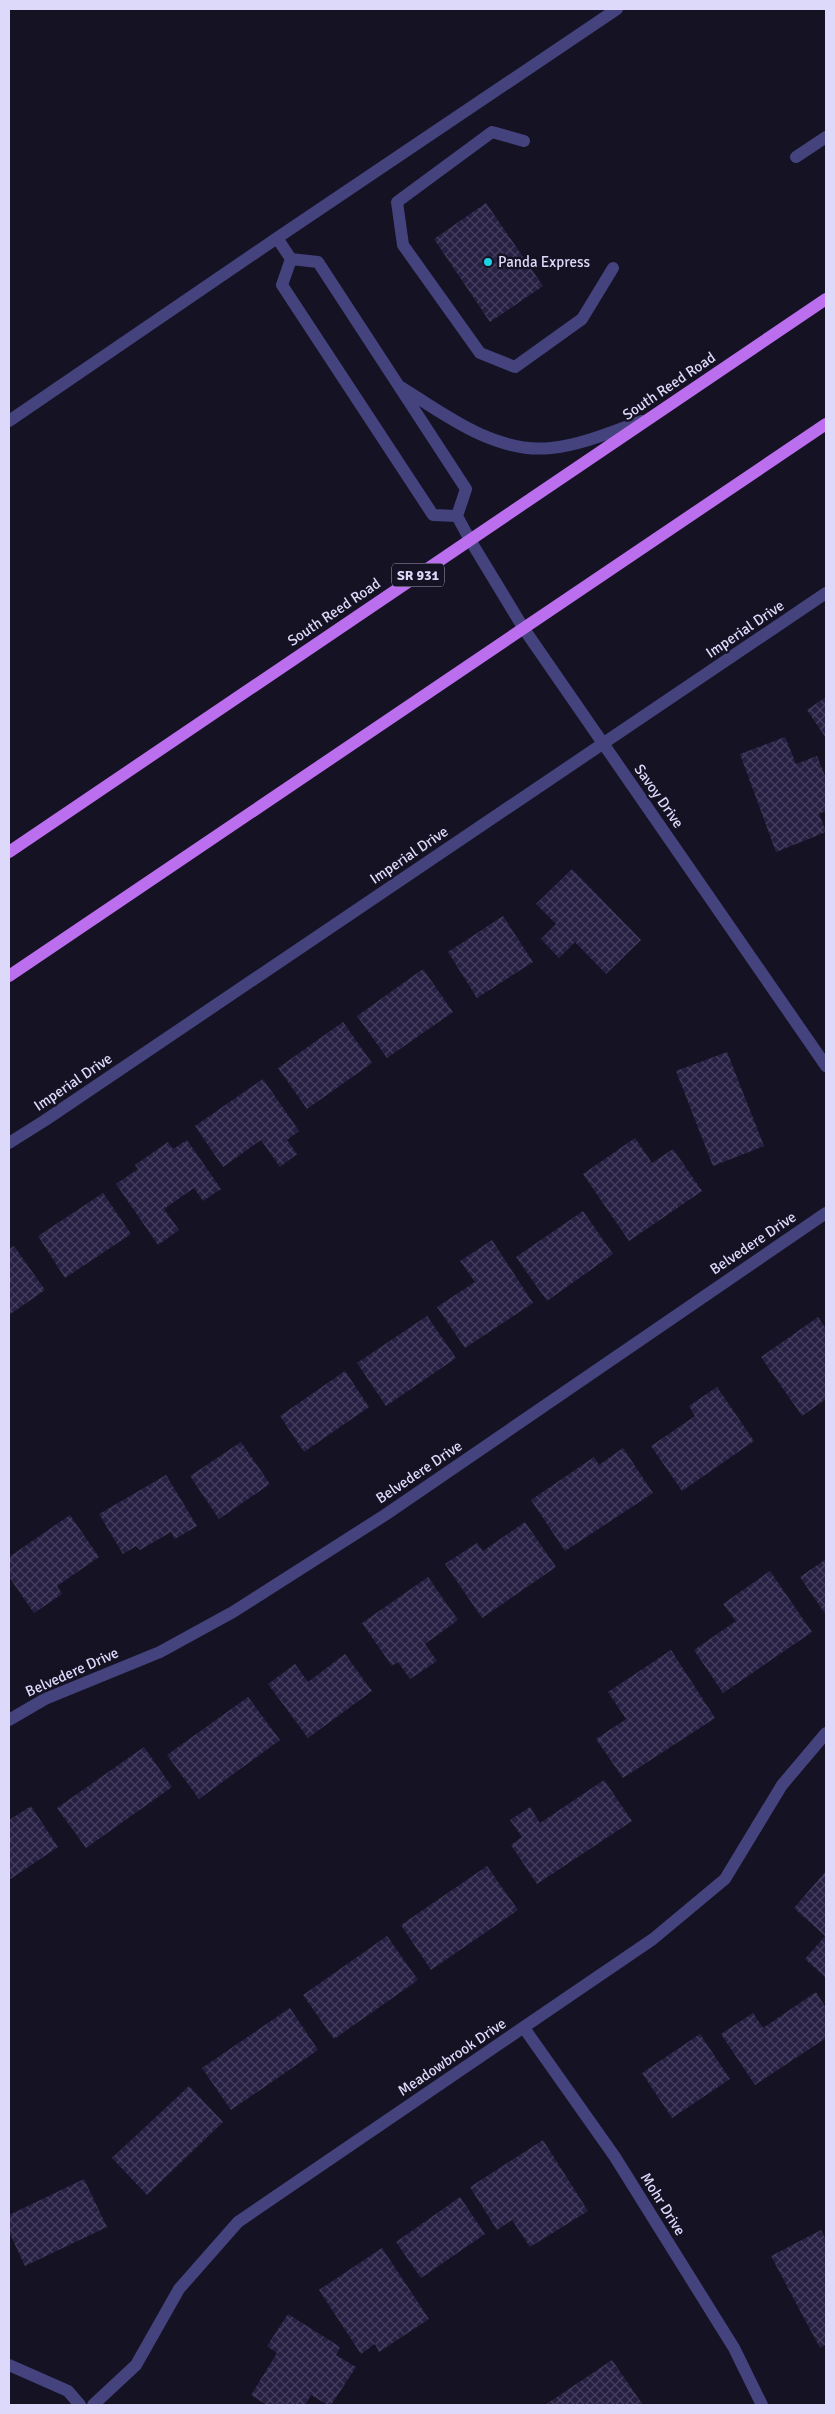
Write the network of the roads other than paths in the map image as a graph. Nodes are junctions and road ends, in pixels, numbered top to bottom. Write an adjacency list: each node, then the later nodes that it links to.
1 (617, 9): 5 (street)
2 (826, 137): 4 (street)
3 (524, 140): 7 (street)
4 (796, 158)
5 (278, 238): 6 (street); 11 (street)
6 (291, 259): 9 (street); 13 (street)
7 (613, 268)
8 (826, 299): 10 (main road, South Reed Road / SR 931)
9 (398, 385): 10 (street); 13 (street)
10 (650, 419): 14 (main road, South Reed Road / SR 931)
11 (9, 421)
12 (826, 424): 16 (main road)
13 (457, 516): 14 (street, Savoy Drive)
14 (470, 540): 16 (street, Savoy Drive); 18 (main road, South Reed Road / SR 931)
15 (826, 593): 17 (street, Imperial Drive)
16 (524, 628): 17 (street, Savoy Drive); 19 (main road)
17 (603, 744): 20 (street, Savoy Drive); 21 (street, Imperial Drive)
18 (9, 852)
19 (9, 976)
20 (826, 1066)
21 (9, 1143)
22 (826, 1213): 23 (street, Belvedere Drive)
23 (9, 1720)
24 (826, 1733): 25 (street, Meadowbrook Drive)
25 (524, 2028): 28 (street, Meadowbrook Drive); 29 (street, Mohr Drive)
26 (9, 2365): 27 (street)
27 (80, 2405)
28 (94, 2405)
29 (762, 2405)

